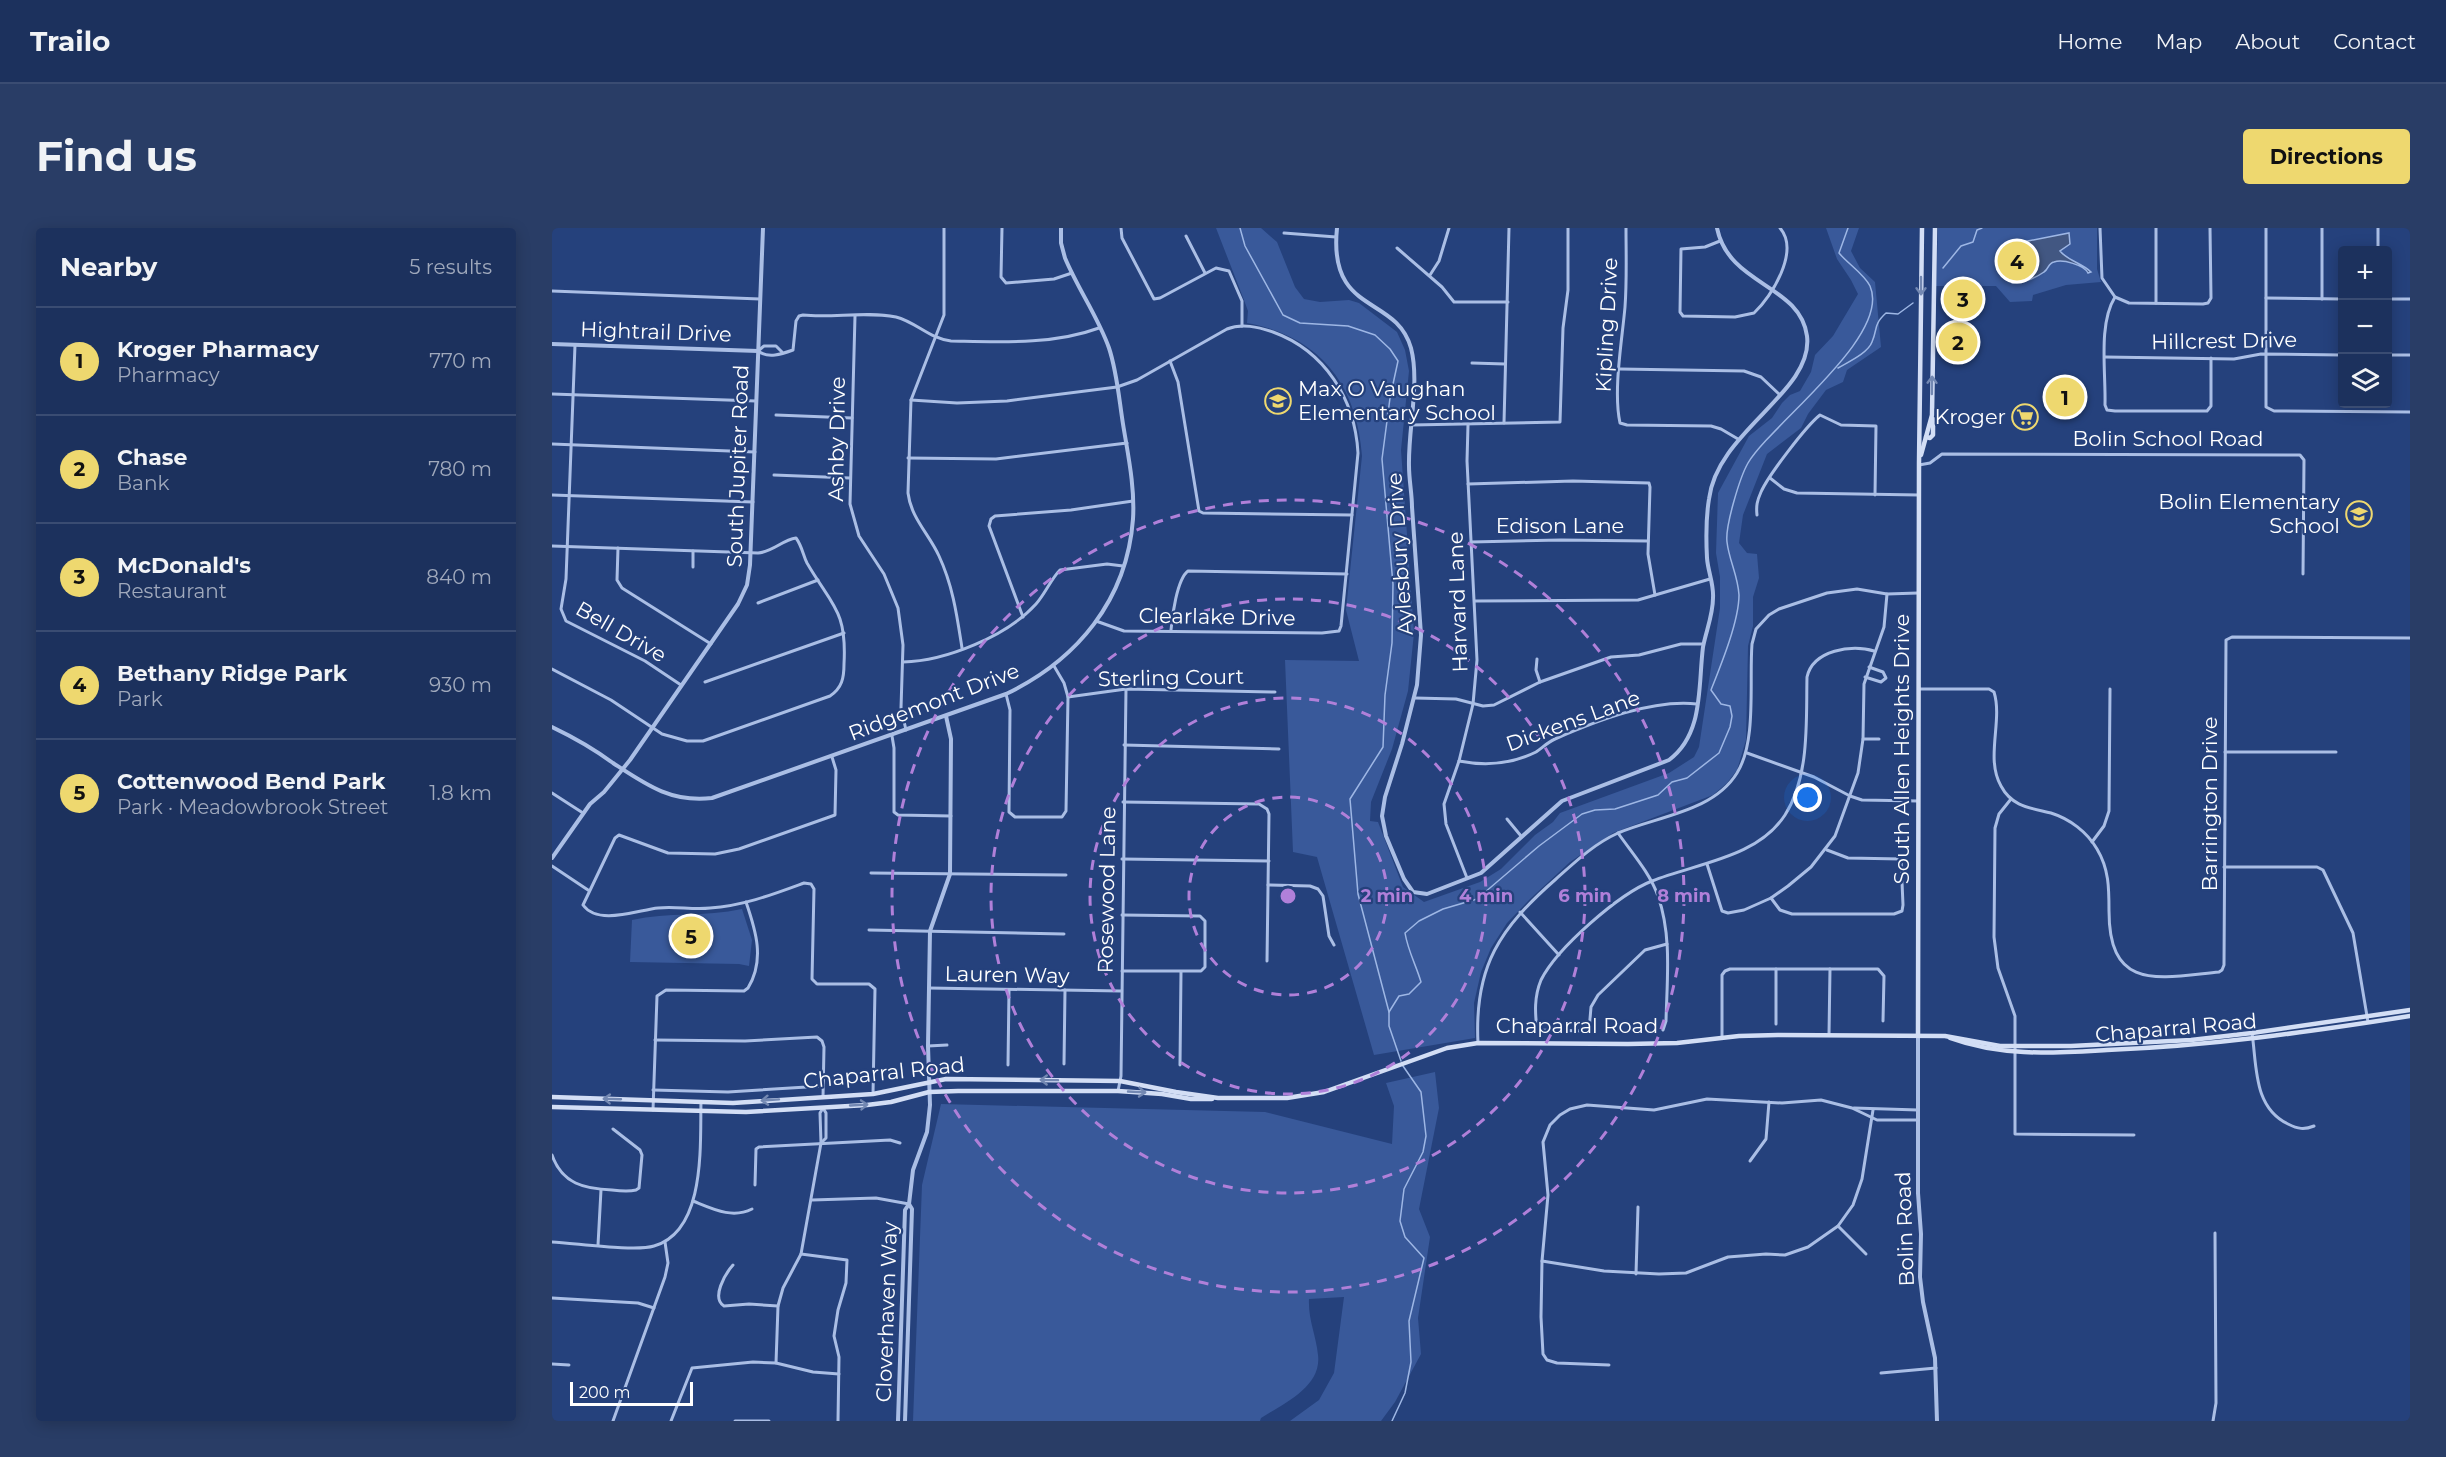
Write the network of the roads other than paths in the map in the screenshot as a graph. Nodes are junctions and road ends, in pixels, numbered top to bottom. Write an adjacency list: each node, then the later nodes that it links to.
1 (763, 228): 34 (street, South Jupiter Road)
2 (944, 228): 46 (street)
3 (1002, 228): 27 (street)
4 (1061, 228): 27 (street, Ridgemont Drive)
5 (1121, 228): 28 (street)
6 (1337, 228): 23 (street, Aylesbury Drive)
7 (1449, 228): 29 (street)
8 (1509, 228): 39 (street)
9 (1568, 228): 71 (street)
10 (1626, 228): 60 (street, Kipling Drive)
11 (1717, 228): 24 (street)
12 (1780, 228): 30 (street)
13 (1922, 228): 42 (main road, South Allen Heights Drive, one-way to 42)
14 (1935, 228): 43 (main road, South Allen Heights Drive)
15 (2100, 228): 32 (street)
16 (2156, 228): 40 (street)
17 (2210, 228): 40 (street)
18 (2266, 228): 33 (street)
19 (2322, 228): 35 (street)
20 (2378, 228): 25 (street)
21 (1284, 233): 23 (street)
22 (1186, 236): 28 (street)
23 (1336, 237): 72 (street, Aylesbury Drive)
24 (1720, 242): 30 (street); 30 (street)
25 (2378, 246)
26 (1397, 248): 29 (street)
27 (1072, 273): 45 (street, Ridgemont Drive)
28 (1205, 273): 44 (street)
29 (1430, 275): 39 (street)
30 (1772, 290): 64 (street)
31 (552, 291): 34 (street)
32 (2115, 297): 40 (street); 55 (street)
33 (2266, 298): 35 (street); 51 (street)
34 (760, 299): 49 (street, South Jupiter Road)
35 (2322, 299): 36 (street)
36 (2338, 299)
37 (2392, 299): 38 (street)
38 (2410, 299)
39 (1508, 303): 59 (street)
40 (2156, 303)
41 (855, 316): 46 (street); 50 (street); 70 (street, Ashby Drive)
42 (1921, 322): 43 (main road); 66 (main road, South Allen Heights Drive)
43 (1932, 322): 74 (main road, South Allen Heights Drive, one-way to 43)
44 (1242, 326): 57 (street); 92 (street)
45 (1099, 328): 46 (street); 61 (street, Ridgemont Drive)
46 (936, 337): 65 (street)
47 (552, 344): 48 (street, Hightrail Drive)
48 (575, 345): 49 (street, Hightrail Drive); 63 (street, Bell Drive)
49 (758, 351): 50 (street, Hightrail Drive); 50 (street, Hightrail Drive); 67 (street, South Jupiter Road)
50 (782, 352)
51 (2265, 355): 52 (street, Hillcrest Drive); 56 (street, Hillcrest Drive); 68 (street)
52 (2338, 355)
53 (2392, 355): 54 (street)
54 (2410, 355)
55 (2105, 357): 56 (street, Hillcrest Drive); 56 (street)
56 (2211, 358)
57 (1170, 361): 61 (street); 92 (street)
58 (1472, 363): 59 (street)
59 (1505, 364): 71 (street)
60 (1620, 369): 64 (street); 75 (street, Kipling Drive)
61 (1117, 387): 65 (street); 76 (street, Ridgemont Drive)
62 (552, 394): 63 (street)
63 (574, 395): 67 (street); 78 (street, Bell Drive)
64 (1780, 395): 75 (street)
65 (911, 400): 80 (street)
66 (1919, 401): 74 (main road); 81 (main road, South Allen Heights Drive)
67 (756, 402): 79 (street, South Jupiter Road)
68 (2410, 412)
69 (776, 415): 70 (street)
70 (852, 418): 83 (street, Ashby Drive)
71 (1504, 423): 73 (street)
72 (1410, 425): 73 (street); 136 (street, Aylesbury Drive)
73 (1468, 425): 85 (street, Harvard Lane)
74 (1926, 437): 81 (main road, South Allen Heights Drive)
75 (1738, 439): 105 (street)
76 (1127, 443): 80 (street); 90 (street, Ridgemont Drive)
77 (552, 444): 78 (street)
78 (571, 445): 79 (street); 87 (street, Bell Drive)
79 (755, 452): 91 (street, South Jupiter Road)
80 (908, 459): 119 (street)
81 (1919, 464): 89 (main road, South Allen Heights Drive); 104 (street, Bolin School Road)
82 (774, 475): 83 (street)
83 (850, 478): 122 (street, Ashby Drive)
84 (1770, 478): 88 (street); 88 (street); 93 (street)
85 (1468, 484): 94 (street); 95 (street, Harvard Lane)
86 (552, 495): 87 (street)
87 (569, 495): 91 (street); 97 (street, Bell Drive)
88 (1875, 495): 89 (street)
89 (1919, 495): 107 (main road, South Allen Heights Drive)
90 (1133, 501): 101 (street, Ridgemont Drive); 112 (street)
91 (753, 502): 100 (street, South Jupiter Road)
92 (1352, 515): 103 (street)
93 (1757, 515)
94 (1648, 541): 95 (street, Edison Lane); 109 (street)
95 (1472, 542): 110 (street, Harvard Lane)
96 (552, 546): 97 (street)
97 (566, 546): 98 (street); 129 (street, Bell Drive)
98 (618, 548): 99 (street); 117 (street)
99 (693, 551): 100 (street); 102 (street)
100 (751, 553): 106 (street); 117 (street, South Jupiter Road)
101 (1123, 566): 112 (street); 113 (street, Ridgemont Drive)
102 (693, 567)
103 (1347, 574): 114 (street); 114 (street, Clearlake Drive)
104 (2303, 574)
105 (1711, 579): 109 (street); 118 (street)
106 (818, 580): 111 (street); 115 (street)
107 (1918, 593): 108 (street); 131 (main road, South Allen Heights Drive)
108 (1887, 594): 120 (street); 150 (street)
109 (1655, 595): 110 (street)
110 (1475, 601): 137 (street, Harvard Lane)
111 (758, 603)
112 (1023, 617): 119 (street)
113 (1096, 621): 114 (street, Clearlake Drive); 123 (street, Ridgemont Drive)
114 (1171, 630)
115 (844, 633): 127 (street); 141 (street)
116 (2410, 638): 148 (street, Barrington Drive)
117 (711, 644): 129 (street, South Jupiter Road)
118 (1704, 644): 128 (street); 138 (street)
119 (962, 648): 122 (street)
120 (1874, 651): 124 (street); 154 (street)
121 (1537, 659): 128 (street)
122 (903, 662): 142 (street, Ashby Drive)
123 (1054, 666): 134 (street, Ridgemont Drive); 135 (street)
124 (1869, 667): 126 (street); 126 (street)
125 (552, 669): 141 (street)
126 (1865, 677): 144 (street)
127 (705, 682)
128 (1540, 682): 137 (street)
129 (681, 685): 141 (street, South Jupiter Road)
130 (1126, 689): 133 (street, Sterling Court); 135 (street, Sterling Court); 146 (street, Rosewood Lane)
131 (1919, 689): 157 (street); 158 (main road, South Allen Heights Drive)
132 (2110, 689): 165 (street)
133 (1275, 692)
134 (1006, 694): 135 (street); 139 (street, Ridgemont Drive)
135 (1068, 697)
136 (1415, 698): 137 (street); 176 (street, Aylesbury Drive)
137 (1473, 704): 152 (street, Harvard Lane)
138 (1697, 705): 152 (street, Dickens Lane); 164 (street)
139 (946, 716): 142 (street, Ridgemont Drive); 161 (street, Cloverhaven Way)
140 (552, 727): 153 (street, Ridgemont Drive)
141 (652, 727): 153 (street, South Jupiter Road)
142 (906, 730): 143 (street, Ridgemont Drive)
143 (891, 736): 151 (street, Ridgemont Drive); 161 (street)
144 (1863, 739): 145 (street); 156 (street)
145 (1879, 739)
146 (1125, 745): 147 (street); 159 (street, Rosewood Lane)
147 (1279, 748)
148 (2225, 752): 149 (street); 172 (street, Barrington Drive)
149 (2336, 752)
150 (1747, 753): 154 (street); 163 (street)
151 (832, 757): 153 (street, Ridgemont Drive); 179 (street)
152 (1459, 761): 176 (street, Harvard Lane)
153 (622, 769): 160 (street, South Jupiter Road)
154 (1800, 772): 156 (street); 170 (street)
155 (552, 793): 160 (street)
156 (1850, 796): 158 (street); 166 (street)
157 (2011, 799): 165 (street); 213 (street)
158 (1918, 801): 206 (main road, South Allen Heights Drive)
159 (1124, 802): 168 (street, Rosewood Lane); 169 (street)
160 (584, 813): 167 (street, South Jupiter Road)
161 (951, 816): 174 (street, Cloverhaven Way)
162 (1508, 819): 164 (street)
163 (1618, 833): 177 (street); 182 (street)
164 (1521, 837): 176 (street)
165 (2092, 842): 172 (street, Barrington Drive)
166 (1826, 850): 180 (street); 180 (street)
167 (552, 858)
168 (1122, 859): 169 (street); 183 (street, Rosewood Lane)
169 (1269, 861): 178 (street)
170 (1706, 863): 177 (street); 180 (street)
171 (552, 866): 179 (street)
172 (2224, 867): 201 (street)
173 (871, 873): 174 (street)
174 (950, 874): 175 (street); 185 (street, Cloverhaven Way)
175 (1065, 875)
176 (1467, 878)
177 (1652, 881): 187 (street); 189 (street)
178 (1268, 885): 188 (street); 190 (street)
179 (588, 890): 181 (street)
180 (1771, 898)
181 (746, 902): 209 (street); 223 (street)
182 (1520, 912): 189 (street); 210 (street)
183 (1122, 915): 193 (street, Rosewood Lane); 194 (street)
184 (869, 930): 185 (street)
185 (930, 932): 186 (street); 195 (street, Cloverhaven Way)
186 (1064, 934)
187 (1667, 944): 189 (street); 204 (street)
188 (1334, 945)
189 (1559, 955)
190 (1267, 961)
191 (1776, 969): 192 (street); 203 (street); 208 (street)
192 (1830, 969): 202 (street); 205 (street)
193 (1121, 971): 194 (street); 198 (street, Rosewood Lane)
194 (1181, 972): 216 (street)
195 (929, 988): 196 (street, Lauren Way); 211 (street, Cloverhaven Way)
196 (1009, 990): 197 (street, Lauren Way); 215 (street)
197 (1065, 990): 198 (street, Lauren Way); 214 (street)
198 (1121, 991): 217 (street, Rosewood Lane)
199 (2410, 1010): 201 (main road, Chaparral Road)
200 (2410, 1016): 201 (main road, Chaparral Road)
201 (2368, 1020): 207 (main road, Chaparral Road)
202 (1883, 1021)
203 (1776, 1024)
204 (1663, 1030)
205 (1829, 1035): 206 (main road, Chaparral Road); 208 (main road, Chaparral Road)
206 (1918, 1035): 213 (main road, Chaparral Road); 236 (street, Bolin Road)
207 (2252, 1036): 213 (main road, Chaparral Road); 241 (street)
208 (1722, 1038): 210 (main road, Chaparral Road)
209 (655, 1040): 219 (street); 220 (street)
210 (1478, 1043): 226 (main road, Chaparral Road)
211 (928, 1046): 212 (street); 218 (street, Cloverhaven Way)
212 (947, 1046)
213 (2016, 1050): 243 (street)
214 (1064, 1064)
215 (1008, 1065)
216 (1180, 1065)
217 (1120, 1081): 218 (main road, Chaparral Road, one-way to 218); 221 (street, Rosewood Lane); 226 (main road, Chaparral Road)
218 (929, 1082): 222 (street, Cloverhaven Way); 223 (main road, Chaparral Road)
219 (823, 1086): 220 (street); 225 (street)
220 (653, 1090): 227 (street)
221 (1118, 1091): 222 (main road, Chaparral Road); 226 (main road, Chaparral Road, one-way to 226)
222 (929, 1092): 231 (main road, Chaparral Road, one-way to 222); 252 (street, Cloverhaven Way)
223 (873, 1094): 225 (main road, Chaparral Road)
224 (552, 1097): 227 (main road, Chaparral Road, one-way to 224)
225 (823, 1097): 228 (main road, Chaparral Road, one-way to 228); 231 (main road)
226 (1218, 1098)
227 (653, 1100): 228 (main road, Chaparral Road); 233 (street)
228 (701, 1102): 237 (street)
229 (1769, 1102): 232 (street); 247 (street); 262 (street)
230 (552, 1107): 233 (main road, Chaparral Road)
231 (823, 1107): 237 (main road, Chaparral Road); 244 (street)
232 (1852, 1107): 234 (street); 238 (street)
233 (653, 1110): 237 (main road, Chaparral Road)
234 (1873, 1110): 235 (street); 238 (street)
235 (1903, 1110): 236 (street); 240 (street)
236 (1918, 1110): 239 (street, Bolin Road)
237 (700, 1112): 251 (street)
238 (1872, 1118): 240 (street); 255 (street)
239 (1917, 1120): 240 (street); 272 (street, Bolin Road)
240 (1902, 1121)
241 (2314, 1126)
242 (613, 1129): 249 (street)
243 (2134, 1135)
244 (821, 1143): 245 (street); 248 (street); 250 (street)
245 (900, 1143)
246 (552, 1155): 249 (street)
247 (1750, 1161)
248 (755, 1185)
249 (601, 1190): 259 (street)
250 (812, 1200): 252 (street); 260 (street)
251 (693, 1201): 254 (street); 258 (street)
252 (909, 1204): 280 (street, Cloverhaven Way); 281 (street, Cloverhaven Way)
253 (1638, 1207): 264 (street)
254 (752, 1209)
255 (1838, 1227): 261 (street); 264 (street)
256 (2215, 1233): 283 (street)
257 (552, 1242): 259 (street)
258 (665, 1242): 259 (street); 267 (street)
259 (598, 1245)
260 (801, 1254): 266 (street); 274 (street)
261 (1866, 1254)
262 (1542, 1261): 264 (street); 271 (street)
263 (733, 1265): 266 (street)
264 (1636, 1274)
265 (552, 1298): 267 (street)
266 (778, 1306): 268 (street)
267 (654, 1308): 275 (street)
268 (776, 1363): 274 (street); 276 (street)
269 (552, 1364): 270 (street)
270 (569, 1365)
271 (1609, 1365)
272 (1936, 1368): 273 (street); 282 (street, Bolin Road)
273 (1881, 1373)
274 (839, 1374): 279 (street)
275 (613, 1421)
276 (671, 1421)
277 (735, 1421): 278 (street)
278 (769, 1421)
279 (838, 1421)
280 (898, 1421)
281 (905, 1421)
282 (1937, 1421)
283 (2213, 1421)

